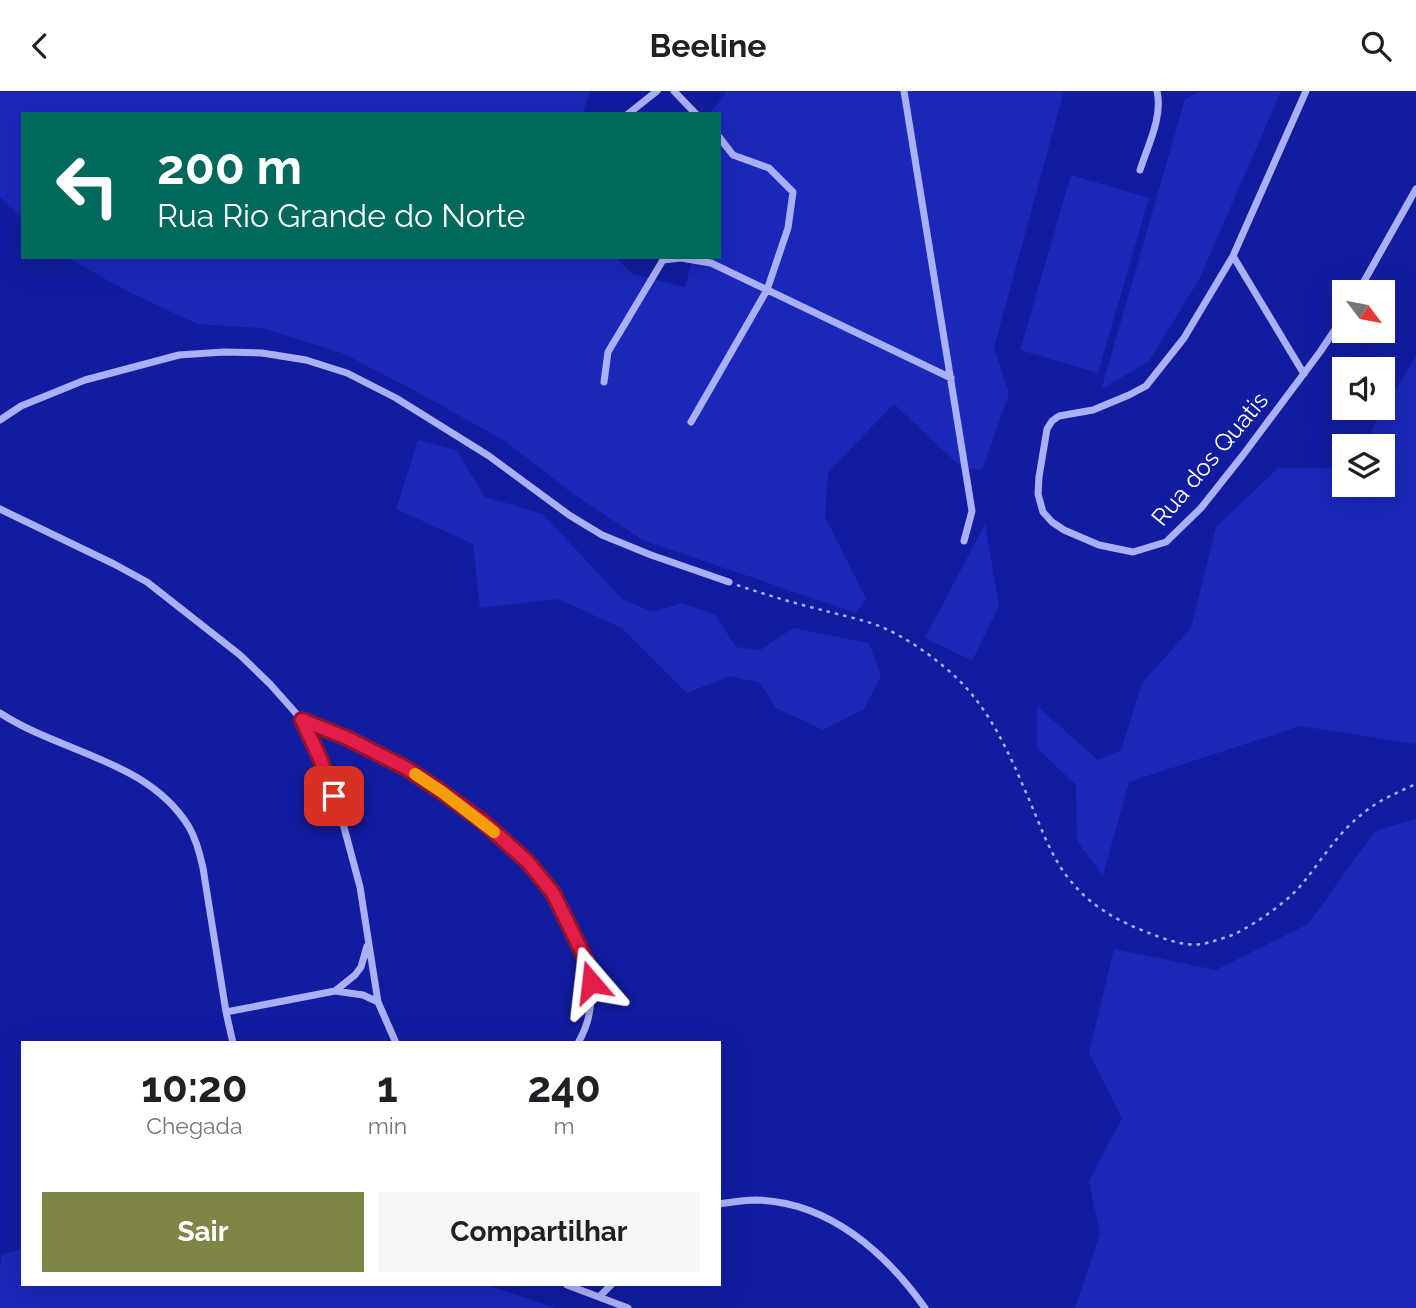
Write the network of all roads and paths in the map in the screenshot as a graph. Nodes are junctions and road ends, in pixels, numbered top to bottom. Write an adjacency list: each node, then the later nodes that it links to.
1 (657, 91): 6 (street)
2 (674, 91): 7 (street)
3 (904, 91): 18 (street)
4 (1157, 91): 9 (street)
5 (1306, 91): 11 (street)
6 (631, 112)
7 (694, 112)
8 (721, 140): 15 (street)
9 (1140, 170)
10 (1416, 189): 14 (street)
11 (1234, 256): 17 (street); 17 (street, Rua dos Quatis)
12 (662, 259): 19 (street)
13 (687, 259): 15 (street)
14 (1365, 280)
15 (767, 290): 18 (street); 21 (street)
16 (1332, 333): 17 (street, Rua dos Quatis)
17 (1304, 374)
18 (951, 378): 23 (street)
19 (604, 382)
20 (0, 420): 24 (street)
21 (691, 422)
22 (0, 509): 26 (street)
23 (964, 541)
24 (729, 582): 27 (path)
25 (0, 713): 31 (street)
26 (302, 720): 28 (street); 34 (street)
27 (1416, 785)
28 (368, 942): 29 (street); 30 (street)
29 (335, 991): 30 (street); 31 (street)
30 (378, 1002): 33 (street)
31 (226, 1011): 32 (street)
32 (233, 1041)
33 (395, 1041)
34 (579, 1041)
35 (721, 1204): 40 (street)
36 (570, 1286): 38 (street)
37 (610, 1286): 38 (street)
38 (600, 1296): 39 (street)
39 (628, 1308)
40 (925, 1308)

